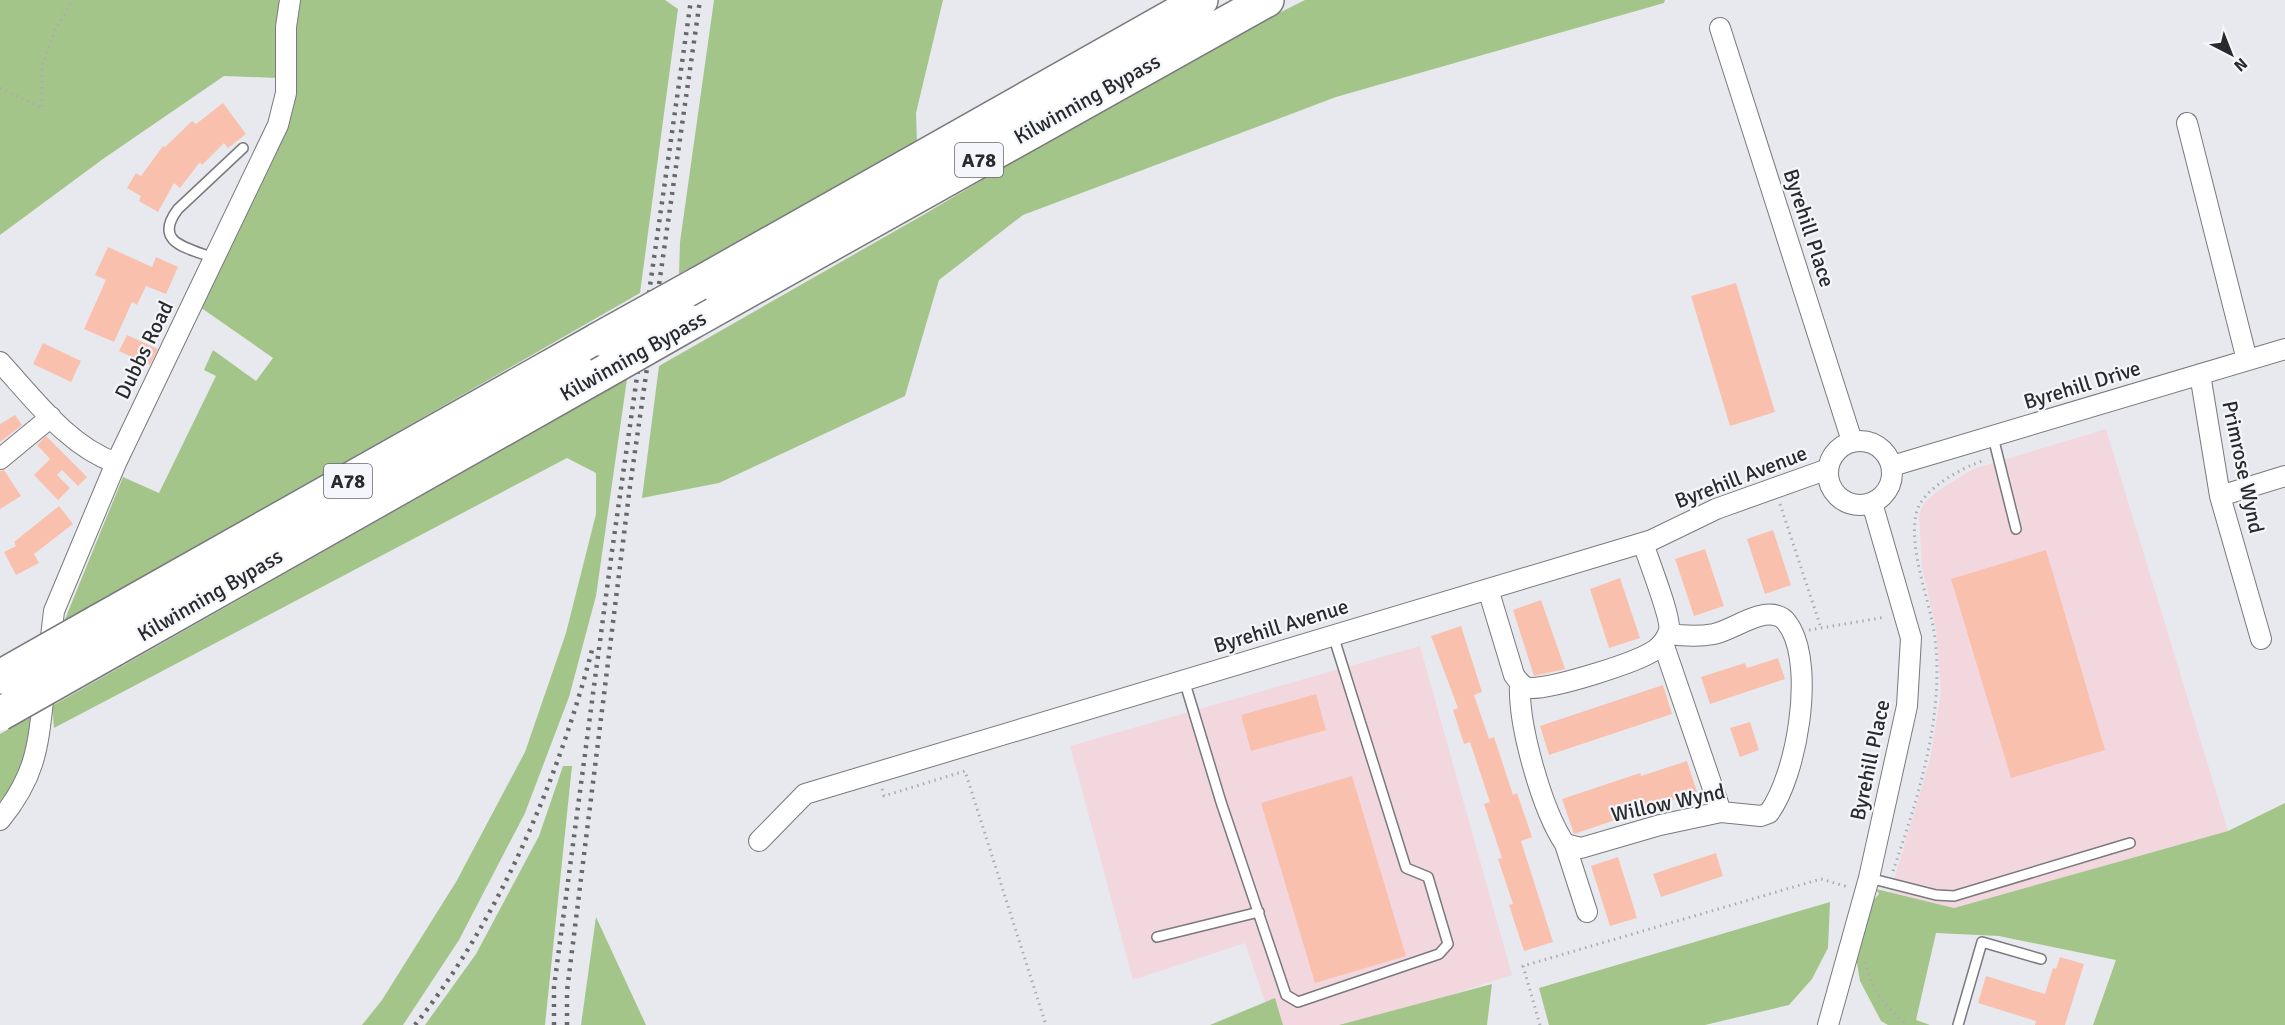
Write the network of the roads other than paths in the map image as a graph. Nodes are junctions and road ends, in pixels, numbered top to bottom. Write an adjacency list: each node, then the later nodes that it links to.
1 (290, 0): 7 (street, Dubbs Road)
2 (1201, 0): 28 (highway, Kilwinning Bypass / A78, bridge)
3 (1267, 0): 31 (highway, Kilwinning Bypass / A78, bridge)
4 (1720, 28): 13 (street, Byrehill Place)
5 (2187, 123): 9 (street)
6 (243, 148): 7 (lane)
7 (214, 258): 16 (street, Dubbs Road)
8 (2285, 349): 9 (street, Byrehill Drive)
9 (2247, 360): 11 (street, Byrehill Drive)
10 (0, 362): 12 (street)
11 (2200, 374): 14 (street, Byrehill Drive); 20 (street, Primrose Wynd)
12 (51, 417): 15 (street); 16 (street)
13 (1852, 441): 17 (street); 18 (street)
14 (1995, 447): 17 (street, Byrehill Drive); 22 (lane)
15 (0, 459)
16 (116, 463): 33 (street, Dubbs Road)
17 (1892, 466): 21 (street)
18 (1828, 469): 21 (street); 23 (street, Byrehill Avenue)
19 (2285, 476): 20 (street)
20 (2220, 496): 27 (street, Primrose Wynd)
21 (1872, 503): 37 (street, Byrehill Place)
22 (2016, 528)
23 (1643, 543): 24 (street, Byrehill Avenue); 26 (street)
24 (1488, 589): 25 (street, Byrehill Avenue); 30 (street)
25 (1334, 635): 29 (street, Byrehill Avenue); 38 (lane)
26 (1666, 638): 30 (street); 32 (street); 32 (street, Willow Wynd)
27 (2261, 639)
28 (0, 677)
29 (1184, 680): 34 (street, Byrehill Avenue); 38 (lane)
30 (1520, 684): 36 (street)
31 (0, 714)
32 (1721, 812): 36 (street, Willow Wynd)
33 (0, 820)
34 (759, 841)
35 (2130, 843): 37 (lane)
36 (1565, 844): 39 (street)
37 (1867, 885): 42 (street, Byrehill Place)
38 (1259, 912): 40 (lane)
39 (1587, 912)
40 (1157, 937)
41 (2041, 959): 43 (lane)
42 (1828, 1025)
43 (1958, 1025)

